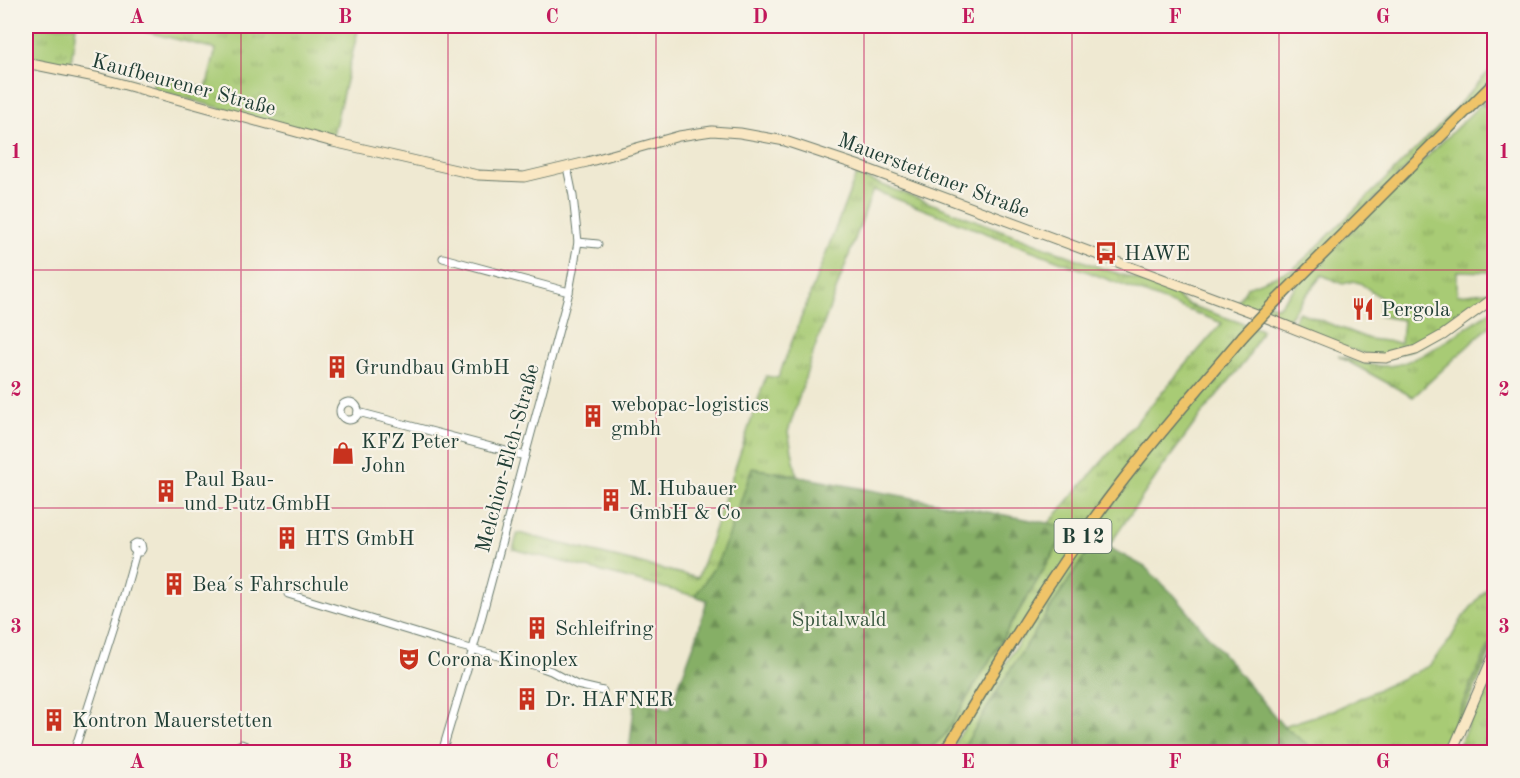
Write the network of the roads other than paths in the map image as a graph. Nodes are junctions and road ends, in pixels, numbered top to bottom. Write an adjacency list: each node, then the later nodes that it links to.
1 (26, 63): 3 (main road, Kaufbeurener Straße)
2 (1494, 83): 23 (main road, B 12, bridge)
3 (333, 142): 4 (main road, Mauerstettener Straße)
4 (567, 167): 5 (street, Melchior-Elch-Straße); 9 (main road, Mauerstettener Straße)
5 (578, 242): 6 (street); 8 (street, Melchior-Elch-Straße)
6 (598, 244)
7 (442, 258): 8 (street)
8 (569, 292): 11 (street, Melchior-Elch-Straße)
9 (1494, 298)
10 (358, 412): 11 (street)
11 (525, 456): 14 (street, Melchior-Elch-Straße)
12 (136, 552): 19 (street)
13 (288, 594): 14 (street)
14 (473, 650): 18 (street); 22 (street, Melchior-Elch-Straße)
15 (1494, 654): 24 (main road)
16 (26, 663): 17 (street)
17 (26, 668)
18 (603, 691)
19 (74, 753)
20 (233, 753): 21 (street)
21 (250, 753)
22 (442, 753)
23 (945, 753)
24 (1452, 753)

